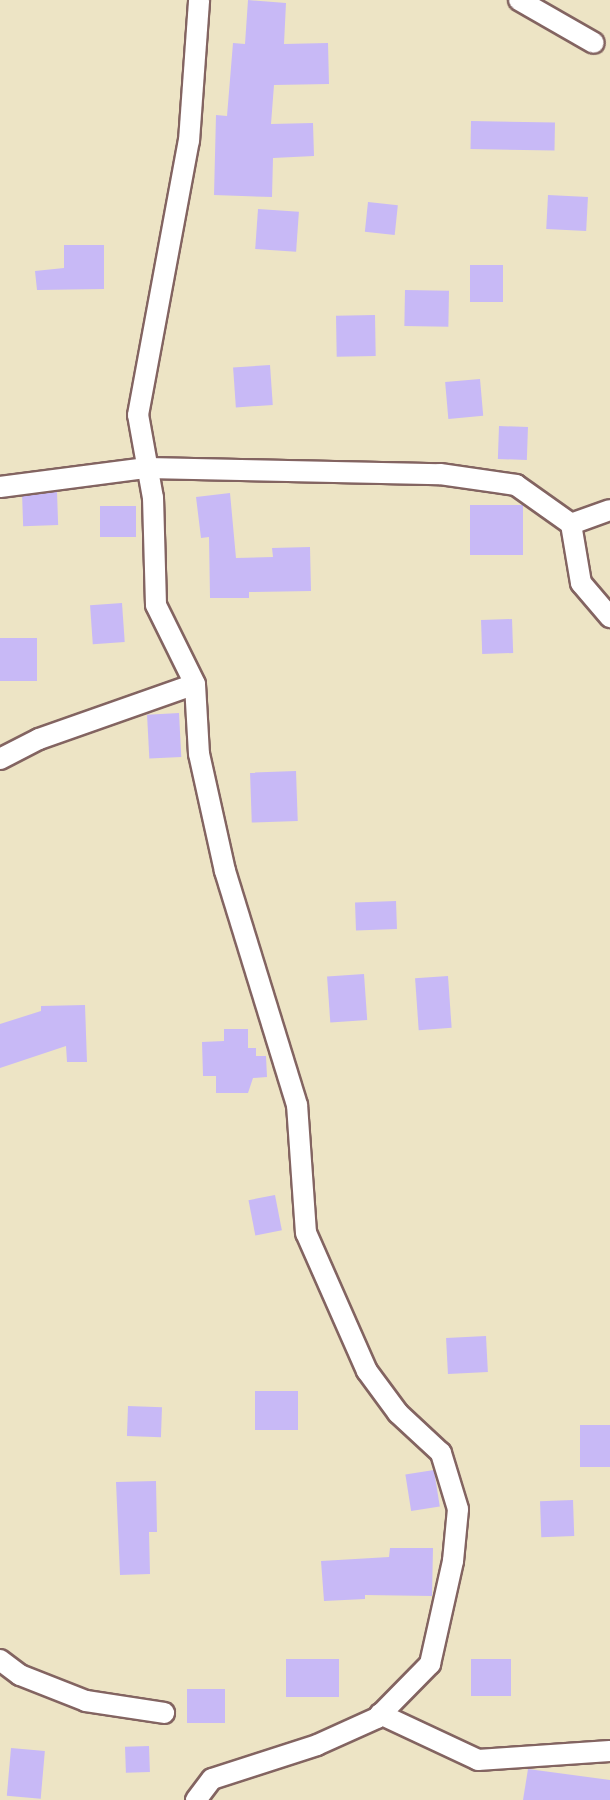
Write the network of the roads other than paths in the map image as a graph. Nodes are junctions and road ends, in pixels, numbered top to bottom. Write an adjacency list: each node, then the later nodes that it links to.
1 (199, 0): 4 (street)
2 (519, 0): 3 (street)
3 (594, 43)
4 (147, 468): 5 (street); 7 (street); 9 (street)
5 (0, 487)
6 (610, 510): 7 (street)
7 (571, 524): 8 (street)
8 (610, 618)
9 (195, 684): 10 (street); 13 (street)
10 (0, 759)
11 (0, 1660): 12 (street)
12 (164, 1713)
13 (380, 1714): 14 (street); 15 (street)
14 (610, 1751)
15 (196, 1800)

